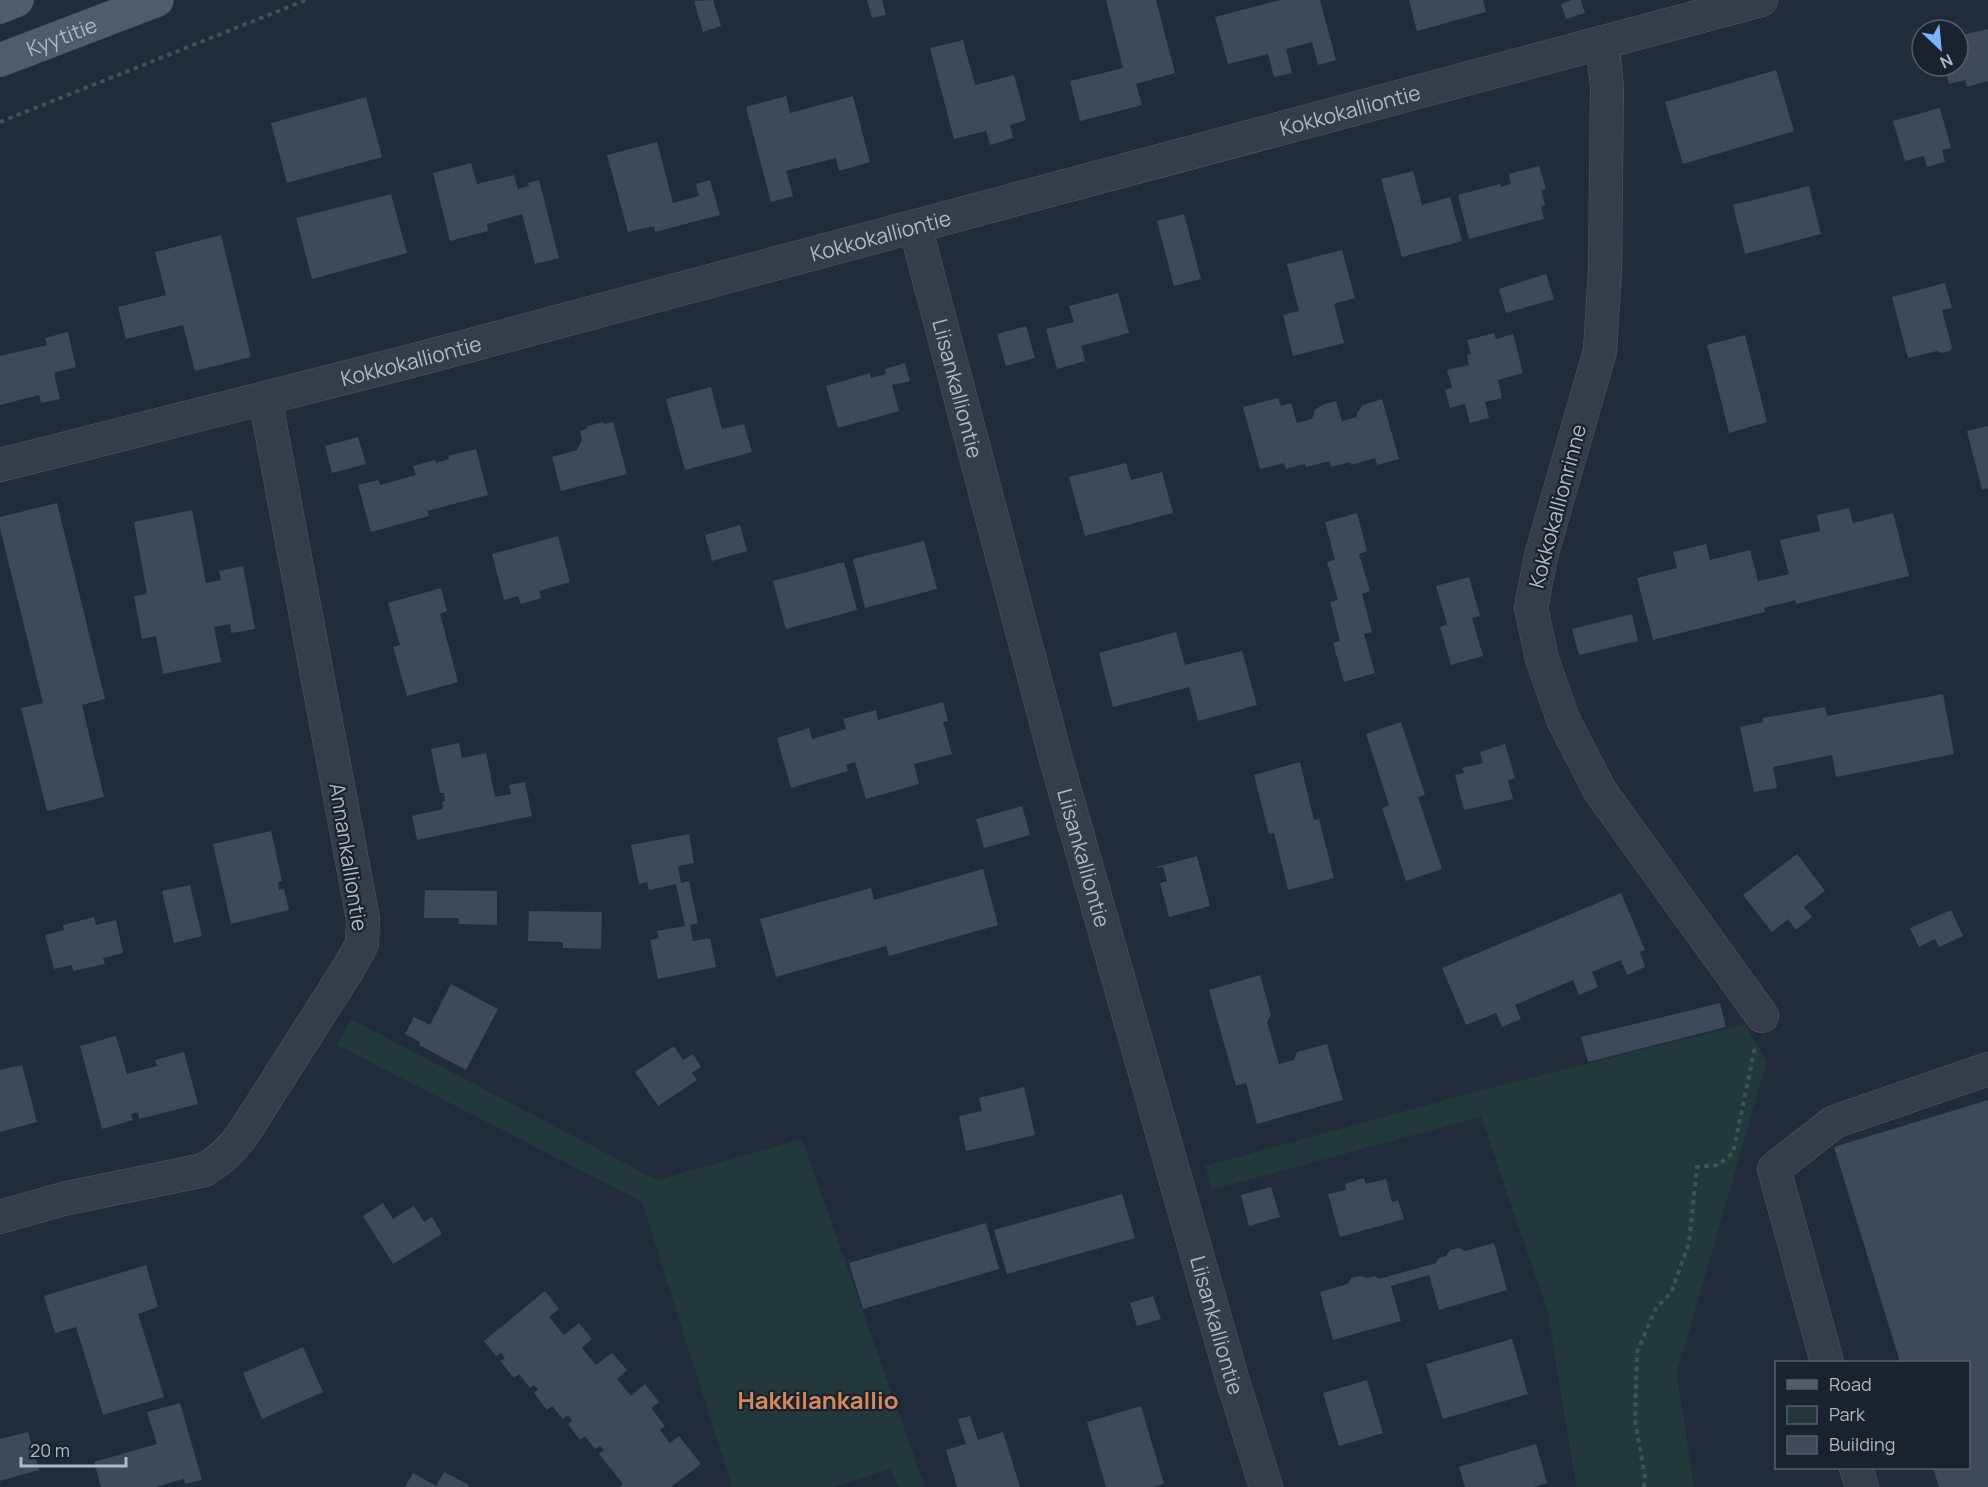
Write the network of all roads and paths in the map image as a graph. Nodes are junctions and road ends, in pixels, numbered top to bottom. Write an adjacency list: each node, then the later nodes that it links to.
1 (17, 0): 5 (main road)
2 (157, 0): 7 (main road, Kyytitie)
3 (306, 0): 8 (path)
4 (1761, 0): 6 (street, Kokkokalliontie)
5 (0, 7)
6 (1602, 42): 9 (street, Kokkokalliontie); 12 (street, Kokkokallionrinne)
7 (0, 60)
8 (0, 122)
9 (915, 226): 10 (street, Kokkokalliontie); 17 (street, Liisankalliontie)
10 (265, 398): 11 (street, Kokkokalliontie); 14 (street, Annankalliontie)
11 (0, 465)
12 (1762, 1016): 18 (path)
13 (1988, 1069): 15 (street)
14 (0, 1217)
15 (1827, 1361)
16 (1858, 1469): 19 (street)
17 (1266, 1487)
18 (1644, 1487)
19 (1862, 1487)

